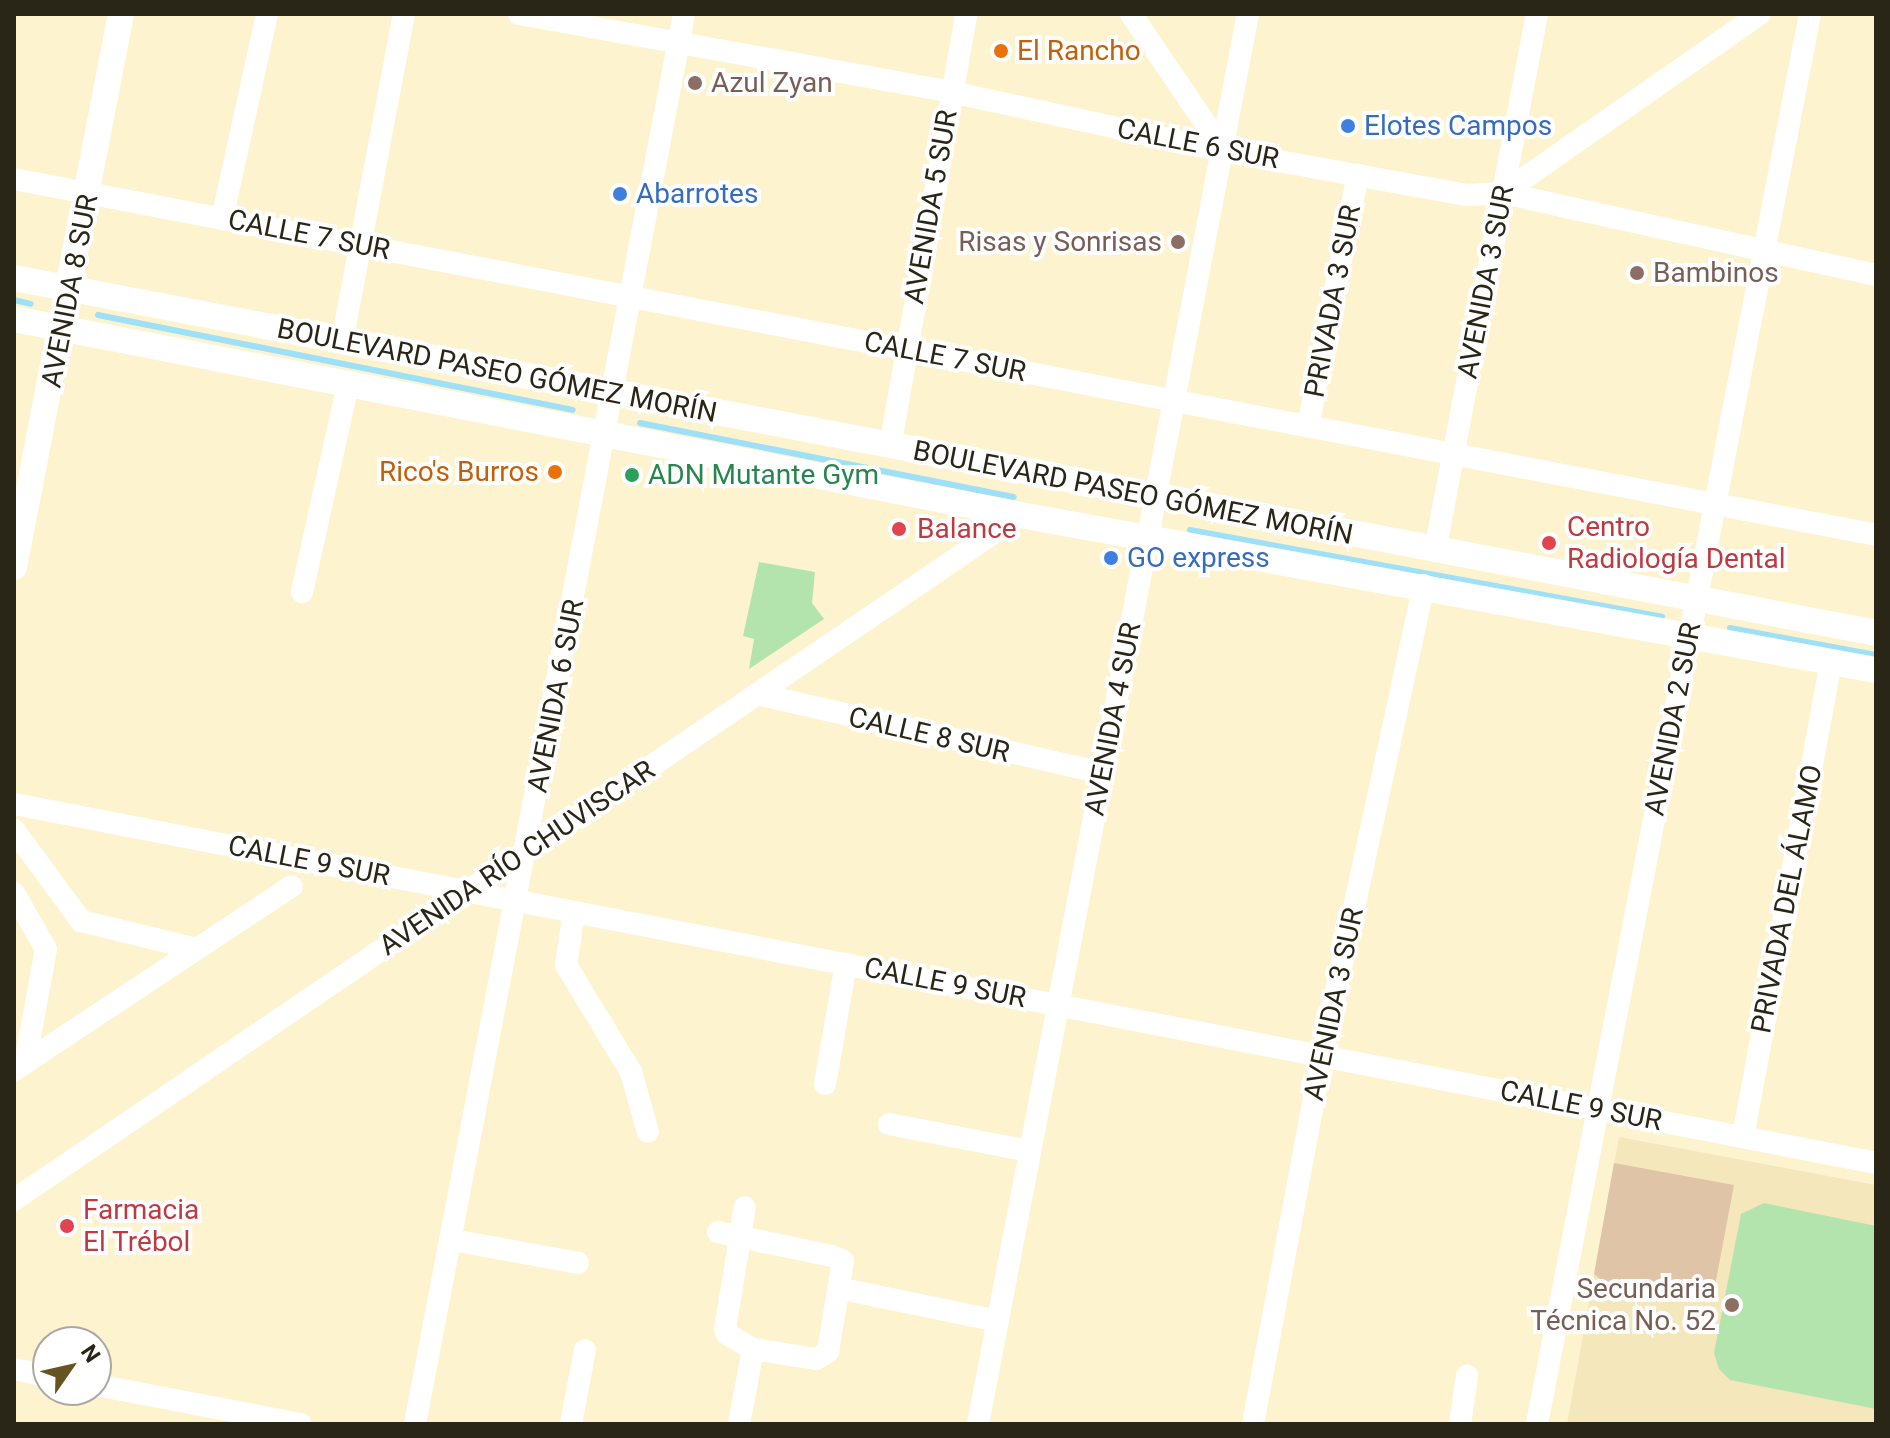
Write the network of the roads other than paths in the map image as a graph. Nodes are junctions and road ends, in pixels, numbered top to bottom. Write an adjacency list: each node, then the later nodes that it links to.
1 (121, 14): 17 (main road, AVENIDA 8 SUR)
2 (267, 14): 19 (street)
3 (404, 14): 20 (street)
4 (519, 14): 12 (street, CALLE 6 SUR)
5 (684, 14): 12 (street, AVENIDA 6 SUR)
6 (966, 14): 13 (street, AVENIDA 5 SUR)
7 (1131, 14): 14 (street)
8 (1248, 14): 14 (street, AVENIDA 4 SUR)
9 (1537, 14): 18 (street, AVENIDA 3 SUR)
10 (1760, 14): 18 (street)
11 (1810, 14): 21 (street, AVENIDA 2 SUR)
12 (678, 47): 13 (street, CALLE 6 SUR); 25 (street, AVENIDA 6 SUR)
13 (951, 92): 14 (street, CALLE 6 SUR); 29 (street, AVENIDA 5 SUR)
14 (1224, 151): 15 (street, CALLE 6 SUR); 32 (street, AVENIDA 4 SUR)
15 (1358, 175): 18 (street, CALLE 6 SUR); 33 (street, PRIVADA 3 SUR)
16 (14, 179): 17 (street, CALLE 7 SUR)
17 (89, 193): 19 (street, CALLE 7 SUR); 24 (main road, AVENIDA 8 SUR)
18 (1503, 193): 21 (street, CALLE 6 SUR); 36 (street, AVENIDA 3 SUR)
19 (222, 219): 20 (street, CALLE 7 SUR)
20 (359, 245): 25 (street, CALLE 7 SUR); 28 (street)
21 (1763, 255): 22 (street, CALLE 6 SUR); 40 (street, AVENIDA 2 SUR)
22 (1876, 275)
23 (14, 278): 24 (main road, BOULEVARD PASEO GÓMEZ MORÍN)
24 (73, 290): 27 (main road, AVENIDA 8 SUR); 28 (main road, BOULEVARD PASEO GÓMEZ MORÍN)
25 (634, 298): 29 (street, CALLE 7 SUR); 31 (street, AVENIDA 6 SUR)
26 (14, 319): 27 (main road, BOULEVARD PASEO GÓMEZ MORÍN)
27 (65, 329): 30 (main road, BOULEVARD PASEO GÓMEZ MORÍN); 38 (main road, AVENIDA 8 SUR)
28 (342, 342): 31 (main road, BOULEVARD PASEO GÓMEZ MORÍN)
29 (906, 350): 32 (street, CALLE 7 SUR); 35 (street, AVENIDA 5 SUR)
30 (348, 385): 34 (main road, BOULEVARD PASEO GÓMEZ MORÍN); 47 (street)
31 (614, 392): 34 (street, AVENIDA 6 SUR); 35 (main road, BOULEVARD PASEO GÓMEZ MORÍN)
32 (1173, 401): 33 (street, CALLE 7 SUR); 39 (street, AVENIDA 4 SUR)
33 (1308, 427): 36 (street, CALLE 7 SUR)
34 (606, 436): 41 (main road, BOULEVARD PASEO GÓMEZ MORÍN); 57 (street, AVENIDA 6 SUR)
35 (890, 447): 37 (main road, BOULEVARD PASEO GÓMEZ MORÍN)
36 (1453, 454): 40 (street, CALLE 7 SUR); 44 (street, AVENIDA 3 SUR)
37 (1093, 486): 39 (main road, BOULEVARD PASEO GÓMEZ MORÍN); 41 (main road)
38 (21, 496): 45 (main road, AVENIDA 8 SUR)
39 (1155, 498): 43 (street, AVENIDA 4 SUR); 44 (main road, BOULEVARD PASEO GÓMEZ MORÍN)
40 (1715, 504): 42 (street, CALLE 7 SUR); 48 (street, AVENIDA 2 SUR)
41 (1020, 515): 43 (main road, BOULEVARD PASEO GÓMEZ MORÍN); 53 (street, AVENIDA RÍO CHUVISCAR)
42 (1876, 535)
43 (1148, 539): 46 (main road, BOULEVARD PASEO GÓMEZ MORÍN); 54 (street, AVENIDA 4 SUR)
44 (1435, 551): 48 (main road, BOULEVARD PASEO GÓMEZ MORÍN)
45 (14, 567)
46 (1424, 585): 50 (main road, BOULEVARD PASEO GÓMEZ MORÍN); 66 (street, AVENIDA 3 SUR)
47 (302, 592)
48 (1696, 600): 49 (main road, BOULEVARD PASEO GÓMEZ MORÍN); 50 (street, AVENIDA 2 SUR)
49 (1876, 633)
50 (1689, 639): 51 (main road, BOULEVARD PASEO GÓMEZ MORÍN); 69 (street, AVENIDA 2 SUR)
51 (1831, 661): 52 (main road, BOULEVARD PASEO GÓMEZ MORÍN); 72 (street, PRIVADA DEL ÁLAMO)
52 (1876, 670)
53 (757, 694): 54 (street, CALLE 8 SUR); 57 (street, AVENIDA RÍO CHUVISCAR)
54 (1102, 773): 65 (street, AVENIDA 4 SUR)
55 (14, 804): 59 (street, CALLE 9 SUR)
56 (14, 830): 63 (street)
57 (527, 851): 59 (street, AVENIDA RÍO CHUVISCAR); 61 (street, AVENIDA 6 SUR)
58 (292, 886): 63 (street)
59 (467, 891): 61 (street, CALLE 9 SUR); 75 (street, AVENIDA RÍO CHUVISCAR)
60 (14, 893): 67 (street)
61 (518, 901): 62 (street, CALLE 9 SUR); 78 (street, AVENIDA 6 SUR)
62 (574, 912): 64 (street, CALLE 9 SUR); 71 (street)
63 (197, 949): 67 (street)
64 (846, 964): 65 (street, CALLE 9 SUR); 68 (street)
65 (1055, 1004): 66 (street, CALLE 9 SUR); 73 (street, AVENIDA 4 SUR)
66 (1322, 1056): 69 (street, CALLE 9 SUR); 91 (street, AVENIDA 3 SUR)
67 (19, 1066)
68 (825, 1084)
69 (1598, 1109): 72 (street, CALLE 9 SUR); 93 (street, AVENIDA 2 SUR)
70 (889, 1124): 73 (street)
71 (648, 1132)
72 (1743, 1137): 74 (street, CALLE 9 SUR)
73 (1029, 1151): 81 (street, AVENIDA 4 SUR)
74 (1876, 1163)
75 (14, 1200)
76 (745, 1207): 77 (street)
77 (729, 1234): 80 (street); 82 (street)
78 (452, 1240): 79 (street); 87 (street, AVENIDA 6 SUR)
79 (578, 1263)
80 (842, 1289): 81 (street); 82 (street)
81 (998, 1321): 90 (street, AVENIDA 4 SUR)
82 (753, 1349): 89 (street)
83 (585, 1350): 88 (street)
84 (1467, 1376): 92 (street)
85 (112, 1388): 86 (street)
86 (300, 1424)
87 (415, 1424)
88 (571, 1424)
89 (739, 1424)
90 (978, 1424)
91 (1253, 1424)
92 (1460, 1424)
93 (1537, 1424)

